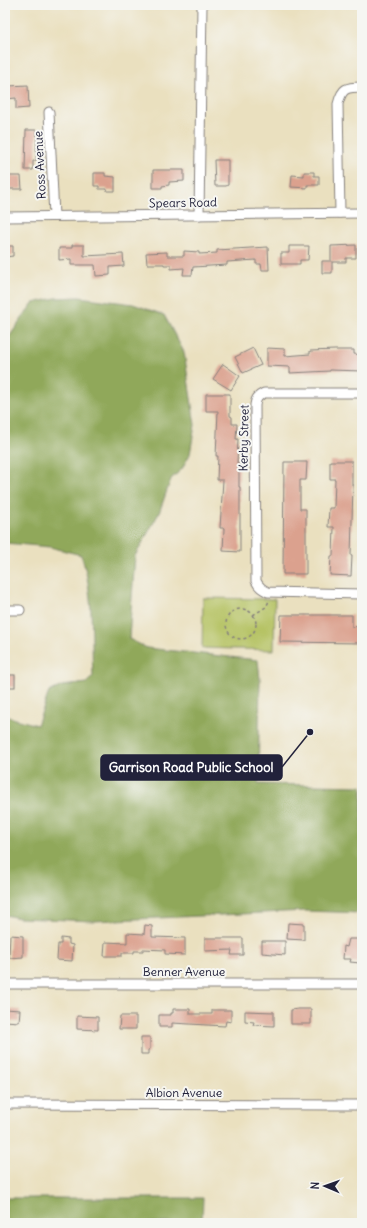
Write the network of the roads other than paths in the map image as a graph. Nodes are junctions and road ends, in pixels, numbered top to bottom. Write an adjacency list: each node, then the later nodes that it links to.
1 (202, 5): 6 (street)
2 (362, 87): 4 (street)
3 (49, 112): 7 (street, Ross Avenue)
4 (340, 213): 5 (street, Spears Road); 6 (street, Spears Road)
5 (362, 213)
6 (199, 215): 7 (street, Spears Road)
7 (54, 216): 8 (street, Spears Road)
8 (5, 217)
9 (362, 393): 10 (street, Kerby Street)
10 (362, 594)
11 (5, 610): 12 (street)
12 (20, 610)
13 (5, 984): 14 (street, Benner Avenue)
14 (362, 984)
15 (5, 1104): 16 (street, Albion Avenue)
16 (362, 1105)

